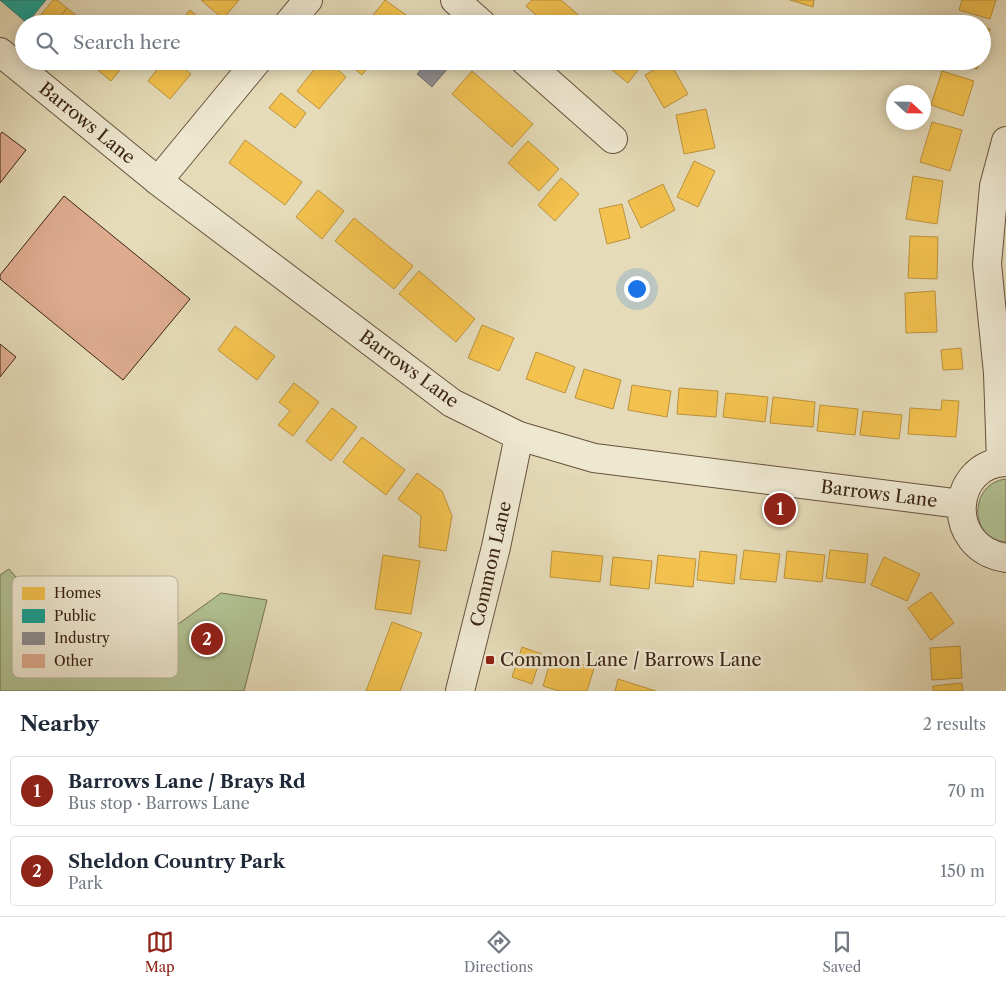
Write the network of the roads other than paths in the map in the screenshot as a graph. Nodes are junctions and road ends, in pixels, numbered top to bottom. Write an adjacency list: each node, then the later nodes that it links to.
1 (308, 0): 3 (street)
2 (455, 0): 4 (street)
3 (296, 15)
4 (472, 15)
5 (0, 52): 6 (street, Barrows Lane)
6 (15, 64)
7 (22, 70): 12 (street, Barrows Lane)
8 (250, 70): 12 (street)
9 (535, 70): 10 (street)
10 (613, 139)
11 (1006, 141): 14 (street)
12 (158, 181): 13 (street, Barrows Lane)
13 (519, 436): 15 (street, Barrows Lane); 17 (street, Common Lane)
14 (1003, 462): 15 (street)
15 (961, 504): 16 (street)
16 (1006, 558)
17 (460, 691)

